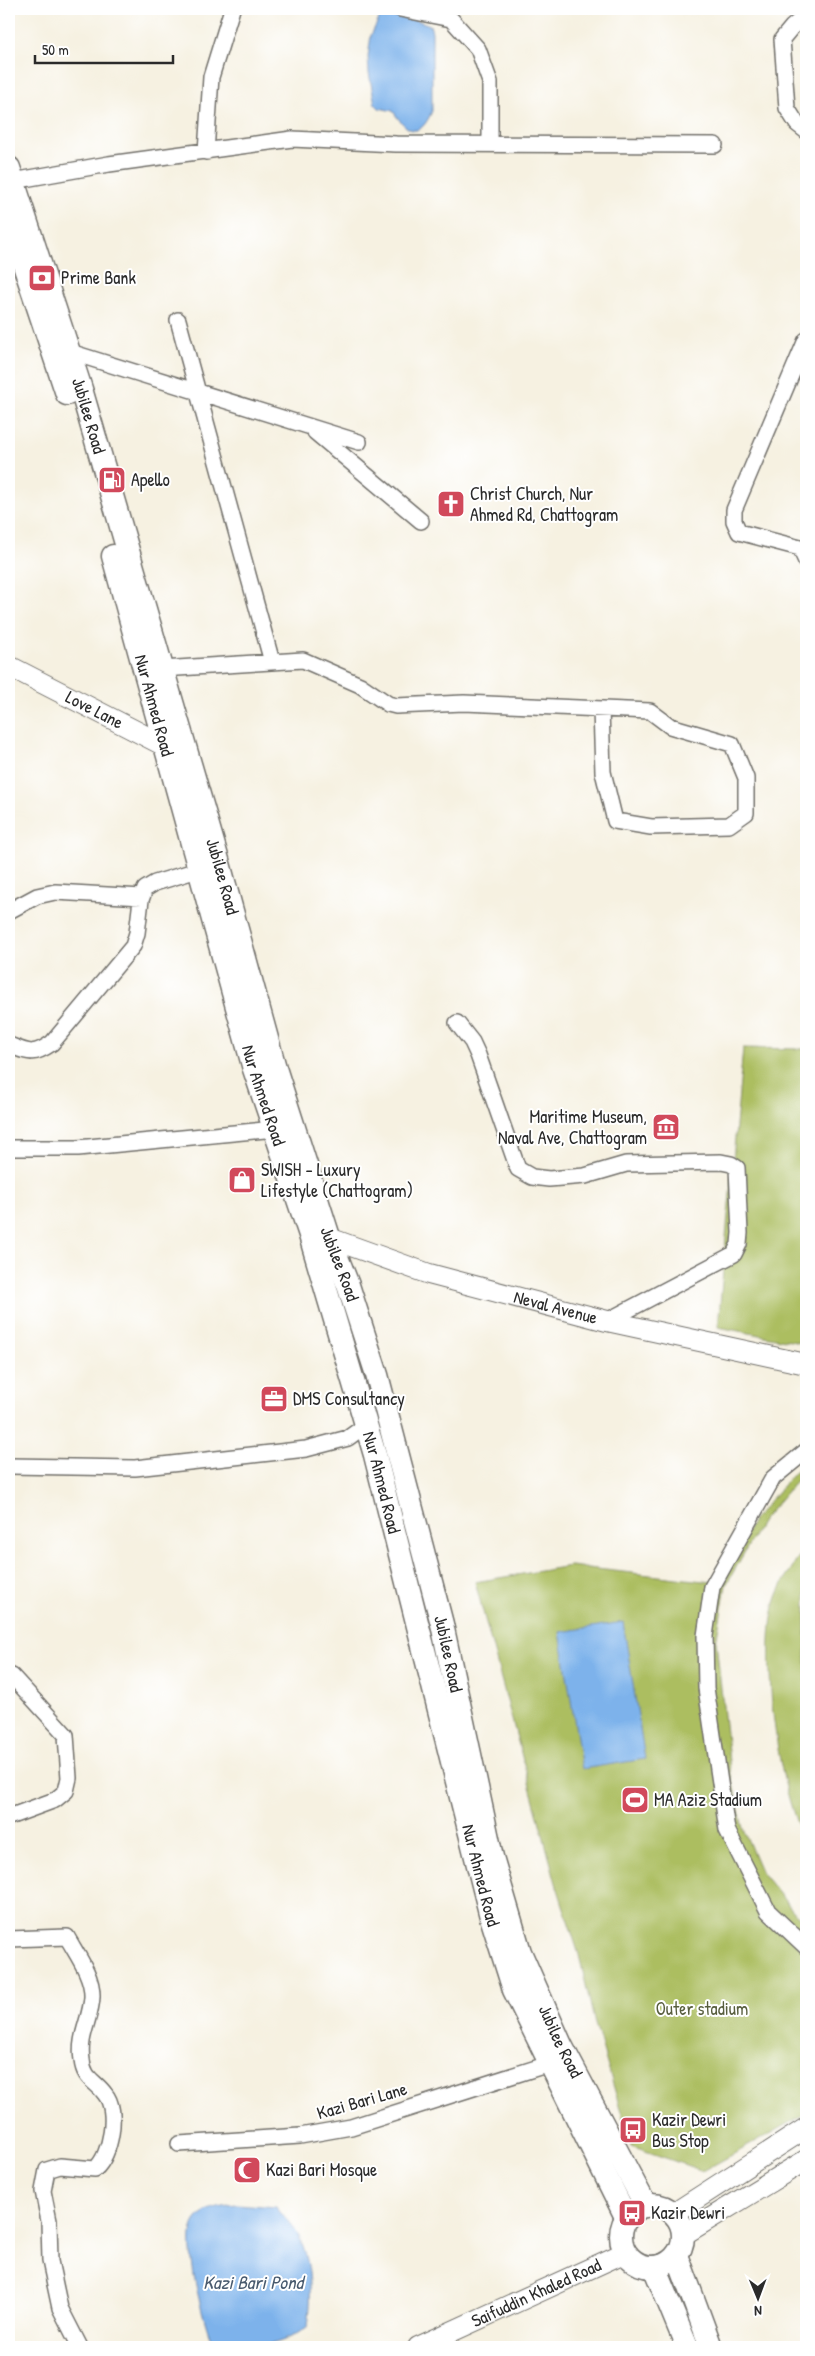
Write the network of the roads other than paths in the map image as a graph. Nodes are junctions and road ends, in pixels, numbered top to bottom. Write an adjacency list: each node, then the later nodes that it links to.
1 (232, 9): 7 (street)
2 (400, 9): 5 (street)
3 (806, 15): 4 (street)
4 (806, 131)
5 (490, 143): 6 (street); 7 (street)
6 (715, 145)
7 (206, 152): 8 (street)
8 (11, 175): 12 (main road, Jubilee Road)
9 (9, 218): 22 (main road, Nur Ahmed Road)
10 (178, 320): 13 (street)
11 (806, 340): 17 (street)
12 (70, 352): 13 (street); 20 (main road, Jubilee Road)
13 (196, 391): 14 (street); 18 (street)
14 (308, 426): 15 (street); 16 (street)
15 (359, 442)
16 (421, 521)
17 (806, 561)
18 (272, 662): 20 (street); 21 (street)
19 (9, 666): 22 (main road, Love Lane)
20 (162, 669): 22 (main road, Jubilee Road)
21 (601, 709): 21 (street)
22 (174, 743): 23 (main road, Nur Ahmed Road); 30 (main road, Jubilee Road)
23 (201, 869): 24 (street); 28 (main road, Nur Ahmed Road)
24 (142, 897): 25 (street); 27 (street)
25 (9, 911)
26 (456, 1023): 31 (street)
27 (9, 1045)
28 (275, 1129): 29 (street); 30 (main road, Nur Ahmed Road)
29 (9, 1148)
30 (319, 1234): 31 (main road, Neval Avenue); 33 (main road, Nur Ahmed Road); 44 (main road, Jubilee Road)
31 (607, 1322): 32 (main road, Neval Avenue)
32 (806, 1364)
33 (366, 1425): 35 (street); 40 (main road, Nur Ahmed Road)
34 (806, 1451): 39 (street)
35 (9, 1466)
36 (9, 1675): 37 (street)
37 (9, 1817)
38 (9, 1939): 51 (street)
39 (806, 1947)
40 (549, 2064): 42 (street, Kazi Bari Lane); 46 (main road, Nur Ahmed Road)
41 (806, 2128): 45 (main road)
42 (179, 2144)
43 (806, 2160): 47 (main road)
44 (646, 2206): 45 (main road); 46 (main road)
45 (673, 2214): 47 (main road)
46 (627, 2219): 48 (main road)
47 (680, 2245): 49 (main road); 53 (main road)
48 (626, 2252): 49 (main road); 50 (main road, Saifuddin Khaled Road)
49 (654, 2267): 52 (main road)
50 (426, 2346)
51 (80, 2347)
52 (687, 2347)
53 (711, 2347)

